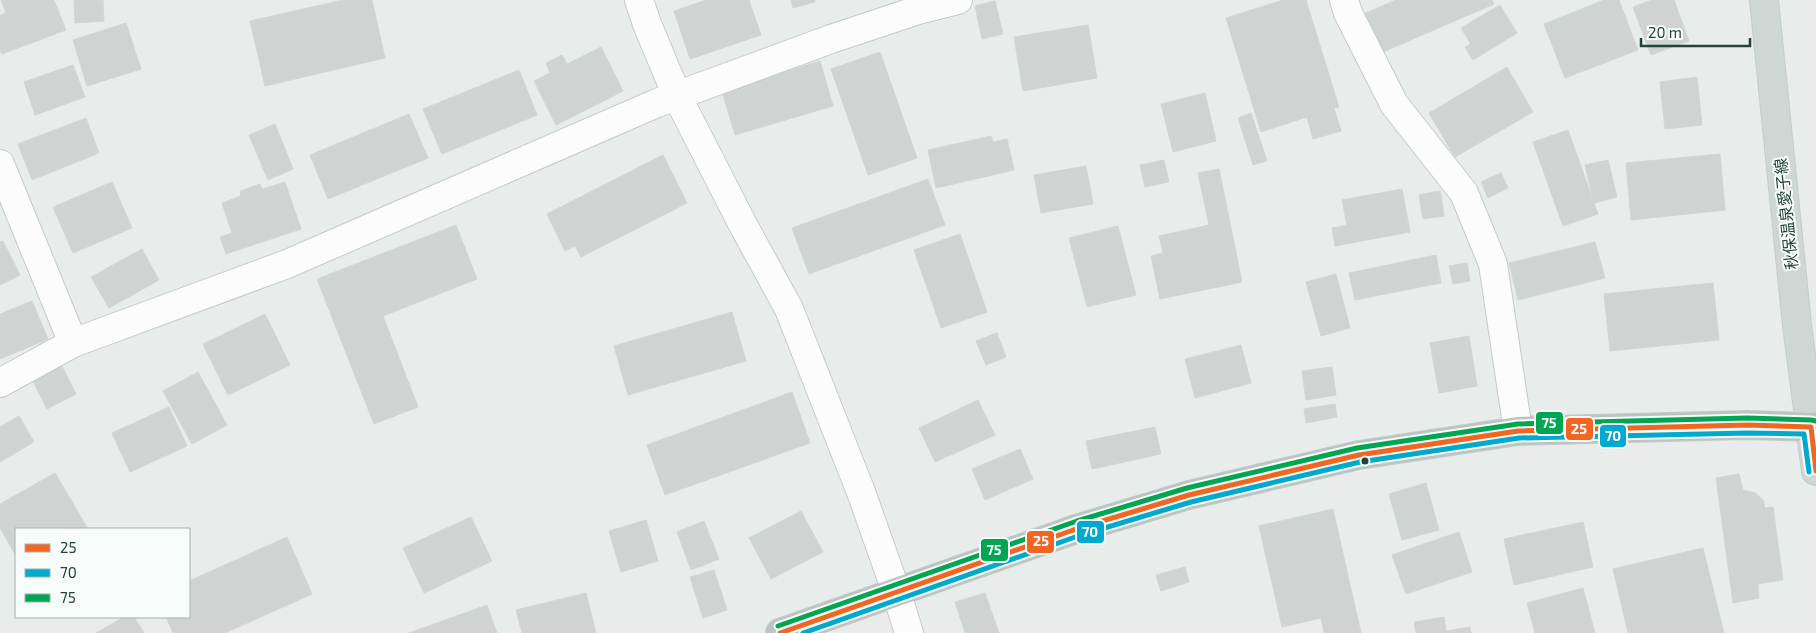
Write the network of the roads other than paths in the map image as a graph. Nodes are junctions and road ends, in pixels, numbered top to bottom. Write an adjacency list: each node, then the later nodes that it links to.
1 (639, 0): 6 (street)
2 (958, 0): 5 (street)
3 (1344, 0): 11 (street)
4 (1764, 0): 10 (main road, 秋保温泉愛子線)
5 (888, 10): 6 (street)
6 (677, 96): 8 (street); 13 (street)
7 (0, 164): 8 (street)
8 (72, 343): 9 (street)
9 (0, 383)
10 (1813, 427): 11 (highway); 12 (main road, 秋保温泉愛子線)
11 (1518, 431): 13 (highway)
12 (1816, 471)
13 (896, 591): 14 (highway); 15 (street)
14 (780, 633)
15 (909, 633)

